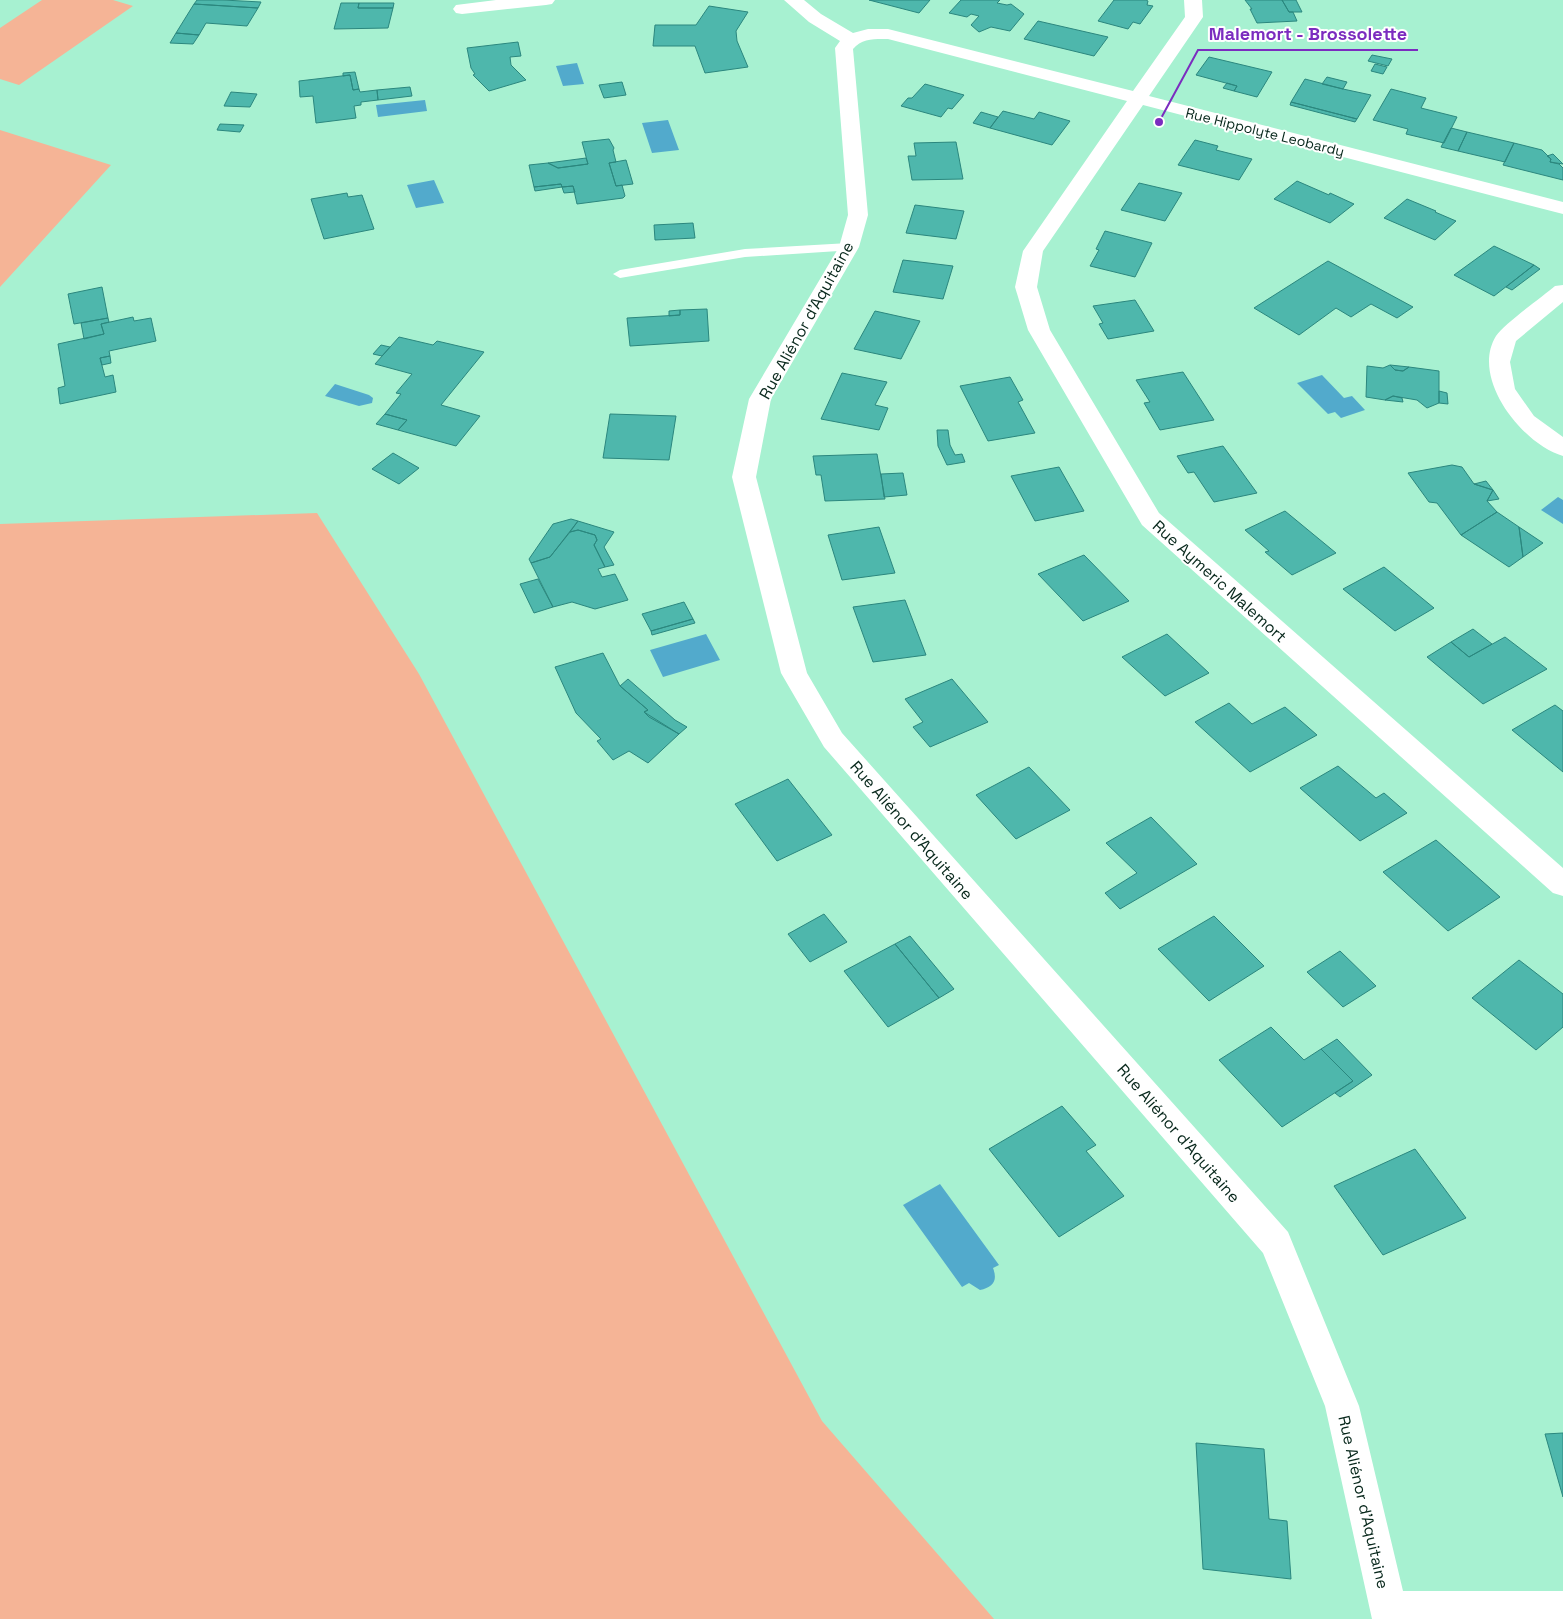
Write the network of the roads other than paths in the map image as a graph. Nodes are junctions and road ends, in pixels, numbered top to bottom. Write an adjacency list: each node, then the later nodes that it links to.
1 (546, 0): 4 (street)
2 (793, 0): 5 (street)
3 (1193, 0): 6 (street, Rue Aymeric Malemort)
4 (462, 9)
5 (851, 40): 6 (street, Rue Hippolyte Leobardy); 8 (street, Rue Aliénor d'Aquitaine)
6 (1138, 100): 7 (street, Rue Hippolyte Leobardy); 12 (street, Rue Aymeric Malemort)
7 (1563, 208)
8 (849, 248): 9 (lane); 14 (street, Rue Aliénor d'Aquitaine)
9 (620, 274)
10 (1563, 291): 11 (street)
11 (1563, 448)
12 (1563, 885)
13 (1563, 1610): 14 (street, Rue Aliénor d'Aquitaine)
14 (1390, 1615)

